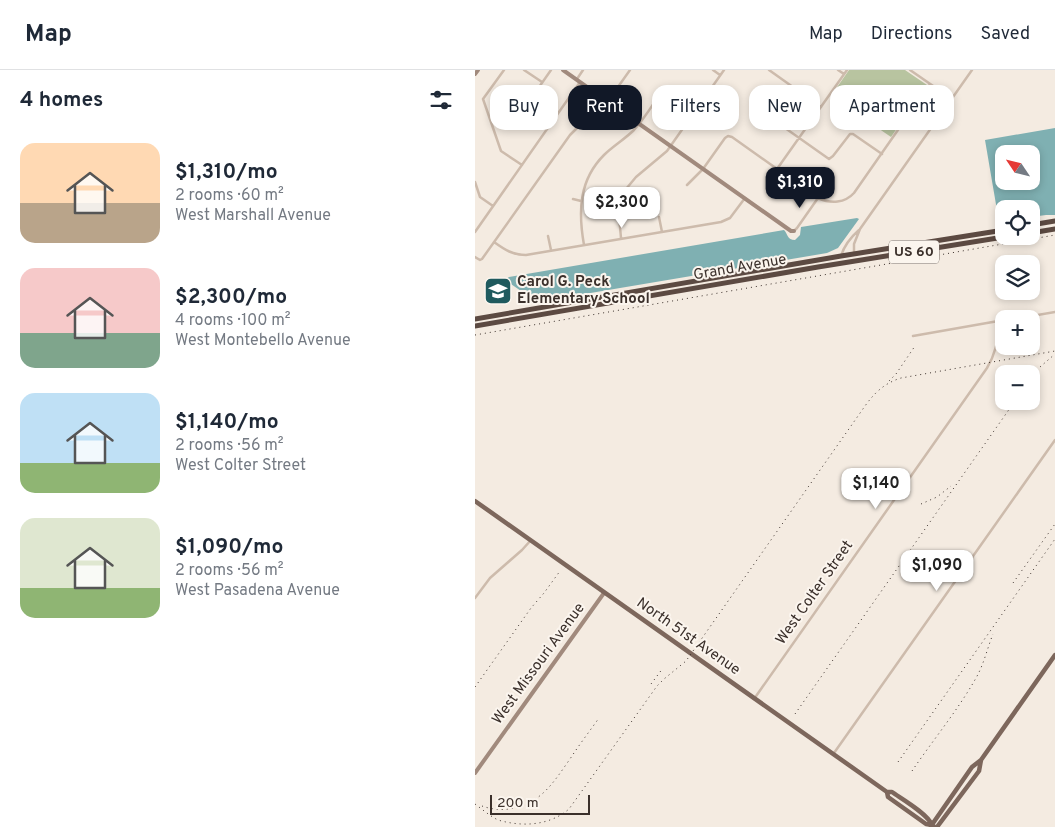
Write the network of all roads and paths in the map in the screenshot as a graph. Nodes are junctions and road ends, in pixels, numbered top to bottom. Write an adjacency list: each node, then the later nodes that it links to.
1 (477, 70): 15 (street)
2 (504, 70): 38 (street)
3 (525, 70): 19 (street)
4 (551, 70): 19 (street)
5 (563, 70): 18 (street)
6 (583, 70): 18 (street)
7 (630, 70): 23 (street)
8 (713, 70): 17 (street)
9 (725, 70): 17 (street)
10 (769, 70): 26 (street)
11 (837, 70): 16 (street)
12 (847, 70): 16 (street)
13 (910, 70): 20 (street)
14 (972, 70): 24 (street)
15 (475, 74)
16 (844, 74): 26 (street)
17 (721, 75): 36 (street)
18 (578, 81): 22 (street); 27 (street)
19 (542, 82): 21 (street)
20 (930, 84): 37 (street)
21 (540, 85)
22 (584, 85)
23 (619, 85)
24 (954, 96)
25 (652, 105): 28 (street)
26 (821, 106): 35 (street)
27 (558, 112)
28 (642, 119)
29 (642, 125): 36 (street)
30 (547, 130): 38 (street)
31 (575, 130): 61 (street)
32 (634, 130): 46 (street)
33 (788, 130): 35 (street)
34 (930, 130): 51 (street)
35 (799, 138): 37 (street); 40 (street)
36 (671, 146): 39 (street); 59 (street)
37 (882, 154): 44 (street)
38 (522, 165): 47 (street)
39 (703, 169): 40 (street); 42 (street); 43 (street)
40 (777, 169): 44 (street)
41 (475, 182): 47 (street)
42 (687, 185)
43 (745, 198): 53 (street); 56 (street)
44 (818, 198): 53 (street)
45 (573, 199): 46 (street)
46 (581, 201): 62 (street)
47 (493, 206): 55 (street)
48 (659, 217): 56 (street)
49 (1055, 221): 50 (highway)
50 (1040, 224)
51 (860, 229): 64 (street); 65 (street)
52 (1055, 229): 57 (highway)
53 (794, 231)
54 (995, 231): 64 (highway, Grand Avenue / US 60)
55 (475, 232)
56 (662, 232): 59 (street)
57 (1040, 232)
58 (548, 236): 63 (street)
59 (621, 238): 62 (street)
60 (995, 238): 67 (highway, Grand Avenue / US 60)
61 (494, 242): 63 (street); 66 (street)
62 (584, 244): 63 (street)
63 (551, 250)
64 (854, 254): 65 (highway, Grand Avenue / US 60); 67 (highway)
65 (841, 256): 70 (highway, Grand Avenue / US 60)
66 (475, 257)
67 (818, 267): 72 (highway, Grand Avenue / US 60)
68 (1055, 312): 69 (street)
69 (1040, 315)
70 (475, 319)
71 (995, 322): 73 (street)
72 (475, 326)
73 (913, 336)
74 (995, 347): 81 (street, West Colter Street)
75 (1055, 440): 82 (street)
76 (475, 501): 77 (main road, North 51st Avenue)
77 (531, 540): 78 (main road, North 51st Avenue); 79 (street)
78 (604, 592): 81 (main road, North 51st Avenue); 83 (street, West Missouri Avenue)
79 (475, 598)
80 (1055, 655): 84 (main road)
81 (754, 699): 82 (main road, North 51st Avenue)
82 (833, 755): 84 (main road, North 51st Avenue)
83 (475, 773)
84 (934, 826)

